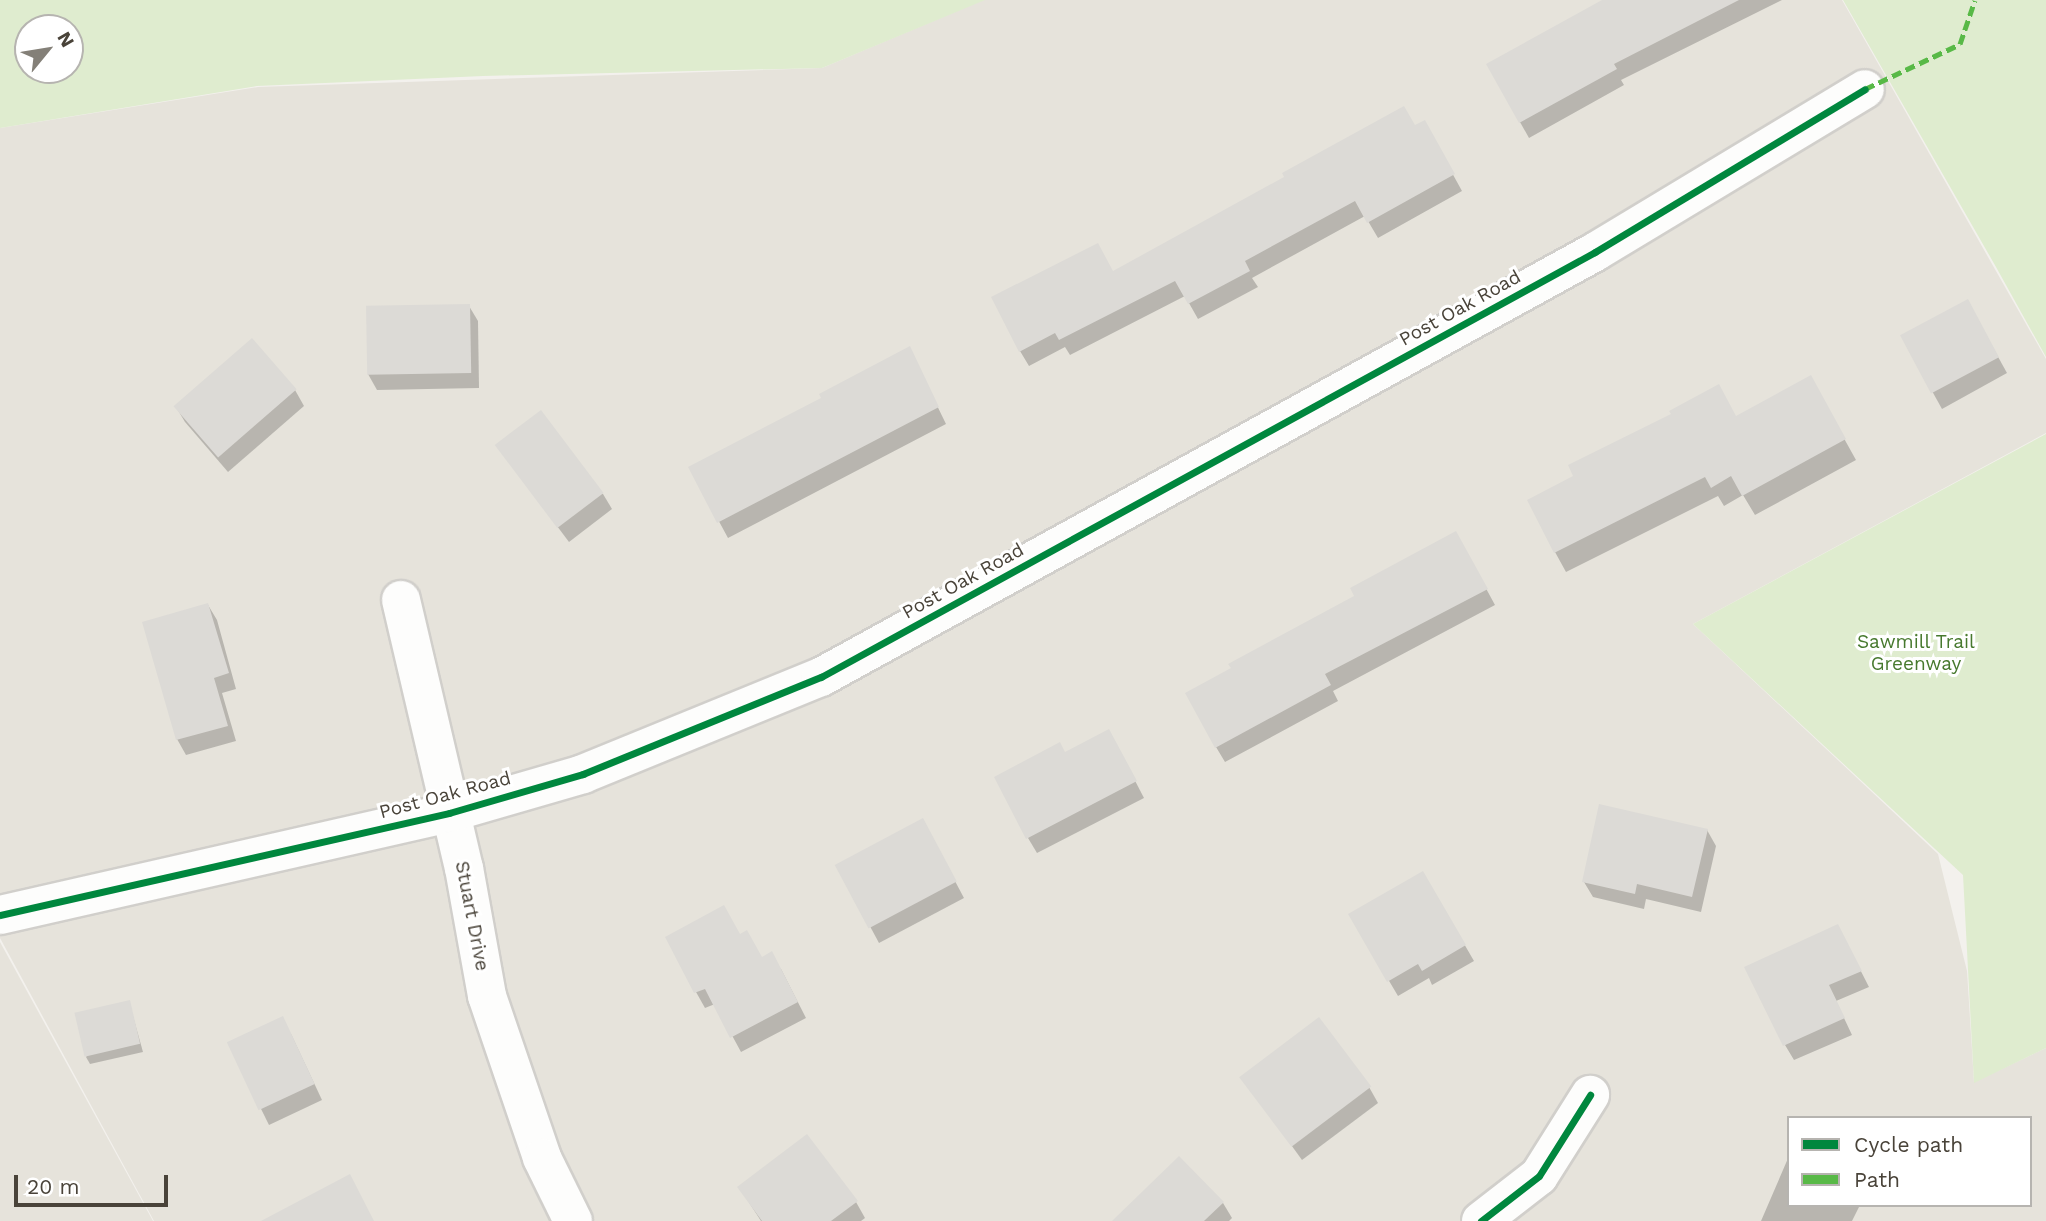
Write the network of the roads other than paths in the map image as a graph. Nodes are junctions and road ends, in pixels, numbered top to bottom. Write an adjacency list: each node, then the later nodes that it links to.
1 (1865, 89): 3 (street, Post Oak Road)
2 (401, 600): 3 (street, Stuart Drive)
3 (449, 813): 4 (street, Post Oak Road); 6 (street, Stuart Drive)
4 (0, 915)
5 (1590, 1095): 7 (street)
6 (573, 1221)
7 (1481, 1221)

